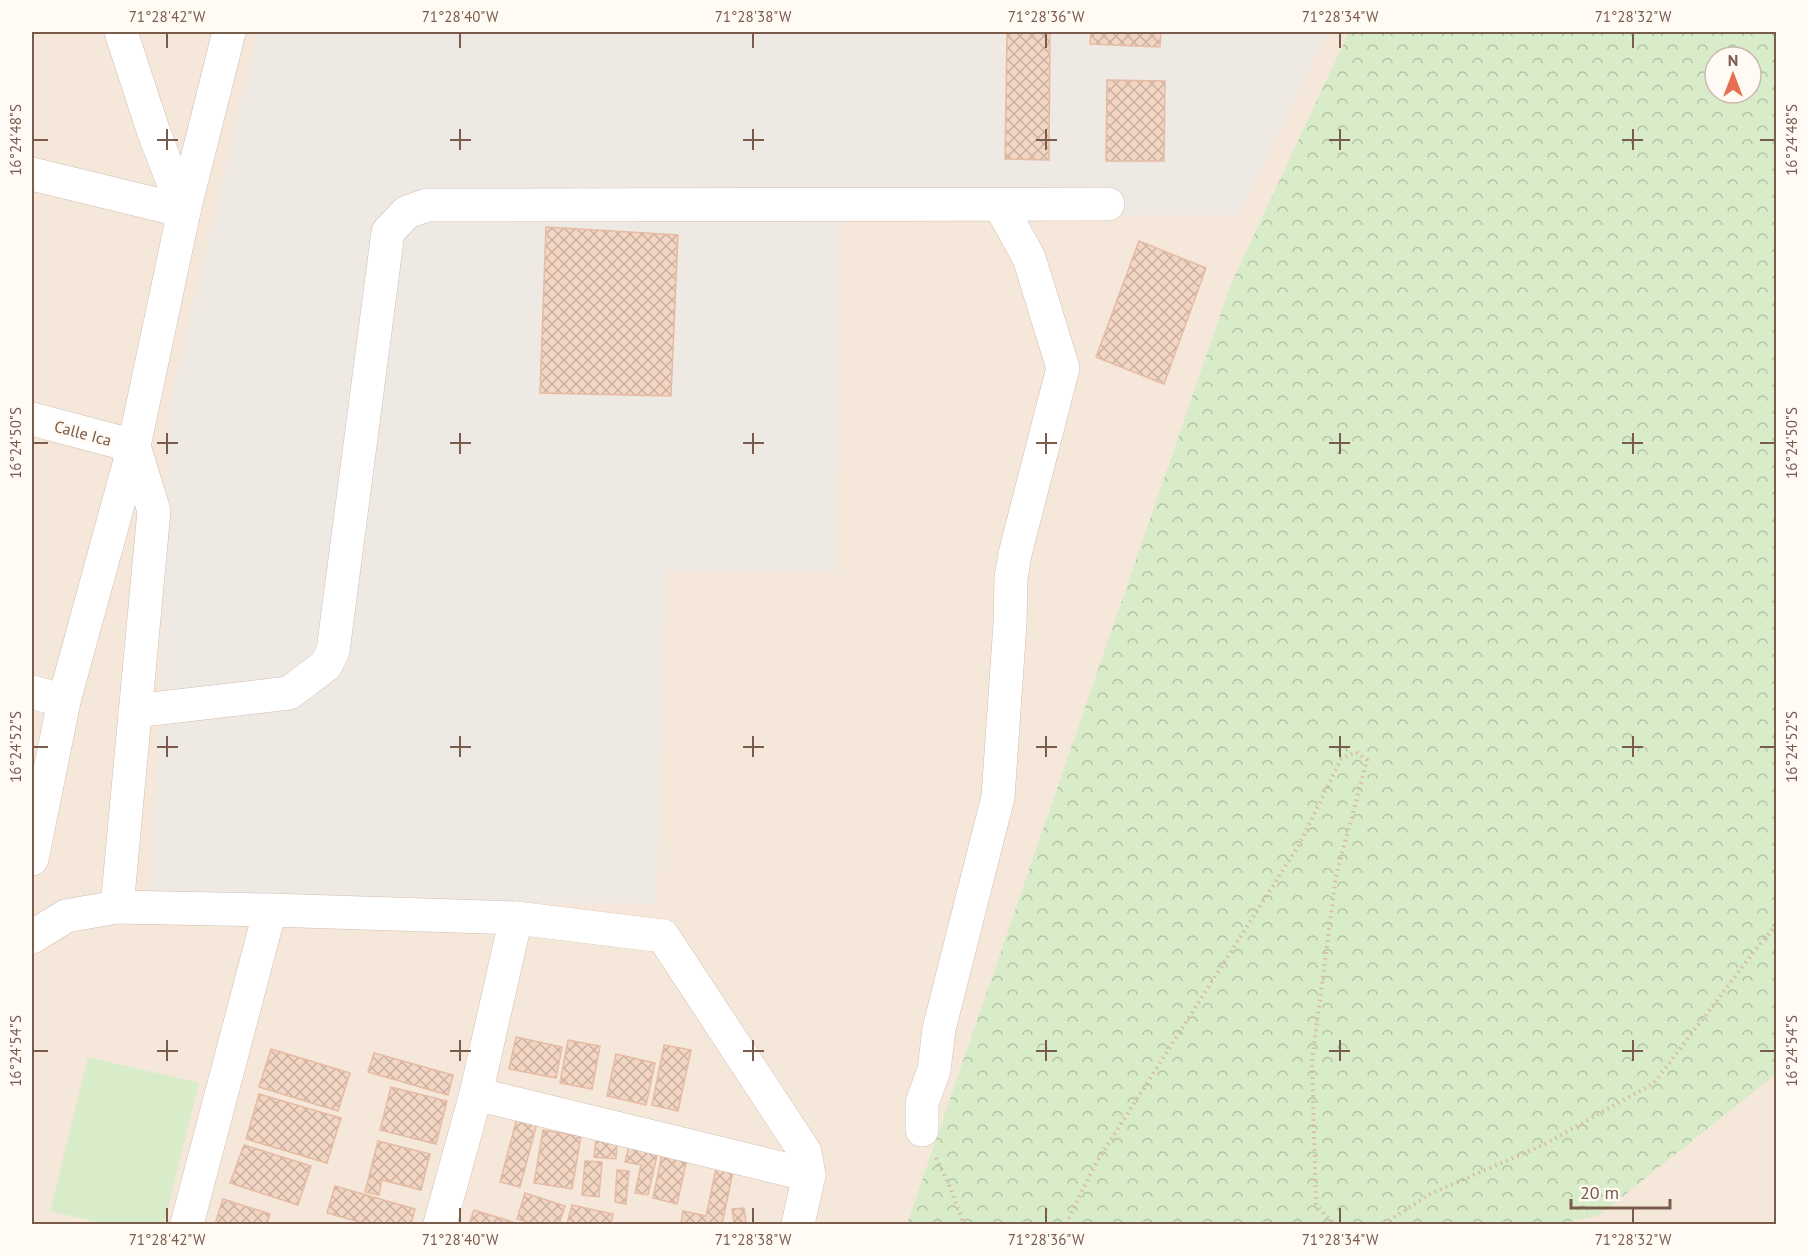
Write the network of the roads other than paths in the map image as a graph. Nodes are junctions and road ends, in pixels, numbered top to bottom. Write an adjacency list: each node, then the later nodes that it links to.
1 (121, 32): 6 (street)
2 (229, 32): 6 (street)
3 (32, 174): 6 (street)
4 (1108, 204): 5 (street)
5 (1000, 205): 11 (street); 18 (street)
6 (184, 211): 8 (street)
7 (32, 419): 8 (street, Calle Ica)
8 (134, 446): 10 (street); 11 (street)
9 (32, 692): 10 (street)
10 (64, 701): 12 (street)
11 (135, 711): 13 (street)
12 (32, 859)
13 (117, 907): 14 (street); 16 (street)
14 (270, 910): 15 (street); 20 (street)
15 (516, 918): 17 (street); 19 (street)
16 (32, 937)
17 (476, 1094): 19 (street); 21 (street)
18 (922, 1130)
19 (809, 1175): 22 (street)
20 (187, 1224)
21 (440, 1224)
22 (798, 1224)

